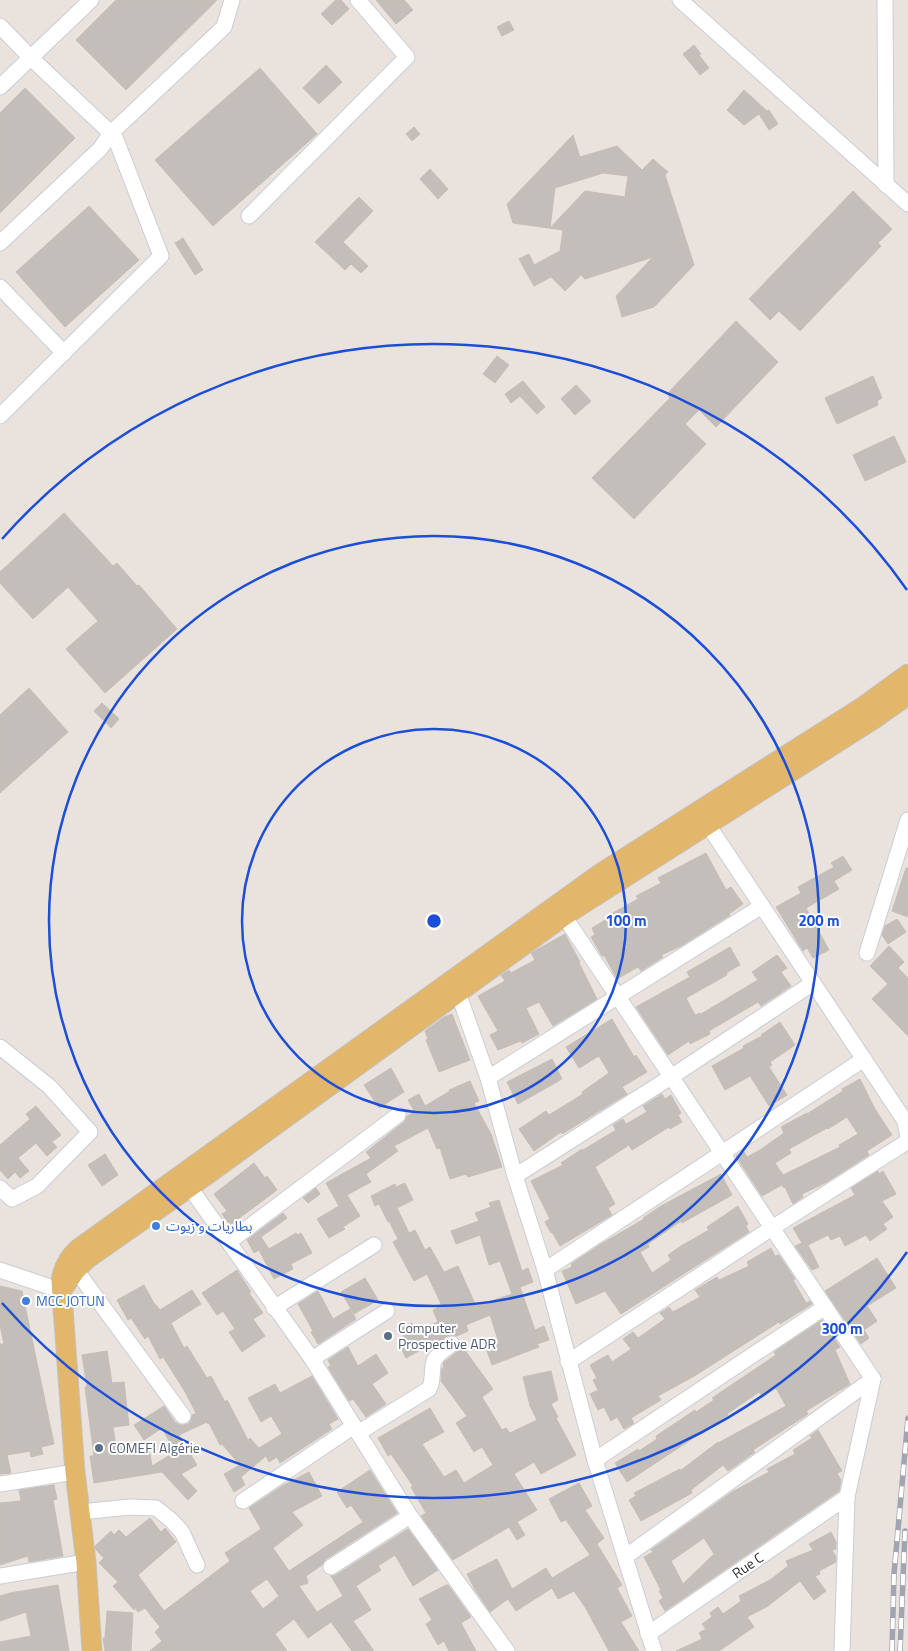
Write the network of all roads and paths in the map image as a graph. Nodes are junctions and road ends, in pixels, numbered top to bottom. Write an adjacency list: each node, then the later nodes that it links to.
1 (91, 0): 7 (street)
2 (232, 0): 9 (street)
3 (358, 0): 12 (street)
4 (680, 0): 10 (street)
5 (885, 0): 10 (street)
6 (0, 26): 7 (street)
7 (31, 58): 8 (street); 9 (street)
8 (0, 87)
9 (111, 133): 13 (street); 15 (street)
10 (886, 186): 11 (street)
11 (908, 204)
12 (249, 216)
13 (0, 243)
14 (0, 287): 15 (street)
15 (64, 353): 16 (street)
16 (0, 416)
17 (908, 674): 19 (main road)
18 (908, 695): 19 (main road)
19 (703, 818): 21 (street); 22 (main road); 25 (main road)
20 (908, 820): 23 (street)
21 (762, 906): 24 (street); 26 (street)
22 (564, 916): 25 (main road); 26 (street)
23 (867, 953)
24 (813, 983): 28 (street); 29 (street)
25 (456, 986): 30 (street); 35 (main road)
26 (618, 997): 29 (street); 30 (street)
27 (0, 1047): 36 (street)
28 (864, 1058): 32 (street); 33 (street)
29 (671, 1077): 33 (street); 34 (street)
30 (488, 1078): 34 (street)
31 (398, 1115): 38 (street)
32 (908, 1139): 37 (street)
33 (721, 1152): 37 (street); 42 (street)
34 (515, 1176): 42 (street)
35 (185, 1181): 38 (street); 41 (main road); 43 (main road)
36 (0, 1188)
37 (772, 1228): 44 (street); 49 (street)
38 (229, 1242): 45 (street)
39 (374, 1245): 45 (street)
40 (0, 1270): 43 (street)
41 (76, 1270): 43 (main road); 51 (street)
42 (544, 1270): 49 (street)
43 (62, 1291): 54 (main road)
44 (825, 1307): 50 (street); 53 (street)
45 (274, 1308): 48 (street)
46 (387, 1311): 48 (street)
47 (452, 1344): 52 (street)
48 (312, 1359): 52 (street)
49 (568, 1362): 53 (street)
50 (873, 1379): 56 (street); 60 (street)
51 (183, 1416)
52 (356, 1430): 57 (street); 59 (street)
53 (595, 1460): 60 (street)
54 (75, 1472): 55 (street); 58 (main road)
55 (0, 1484)
56 (846, 1497): 65 (street, Rue C); 69 (street)
57 (243, 1501)
58 (80, 1512): 61 (main road); 62 (street)
59 (410, 1516): 63 (street); 67 (street)
60 (625, 1557): 65 (street)
61 (86, 1562): 64 (street); 66 (main road)
62 (197, 1565)
63 (331, 1567)
64 (0, 1576)
65 (648, 1634): 68 (street)
66 (92, 1651)
67 (507, 1651)
68 (654, 1651)
69 (842, 1651)

